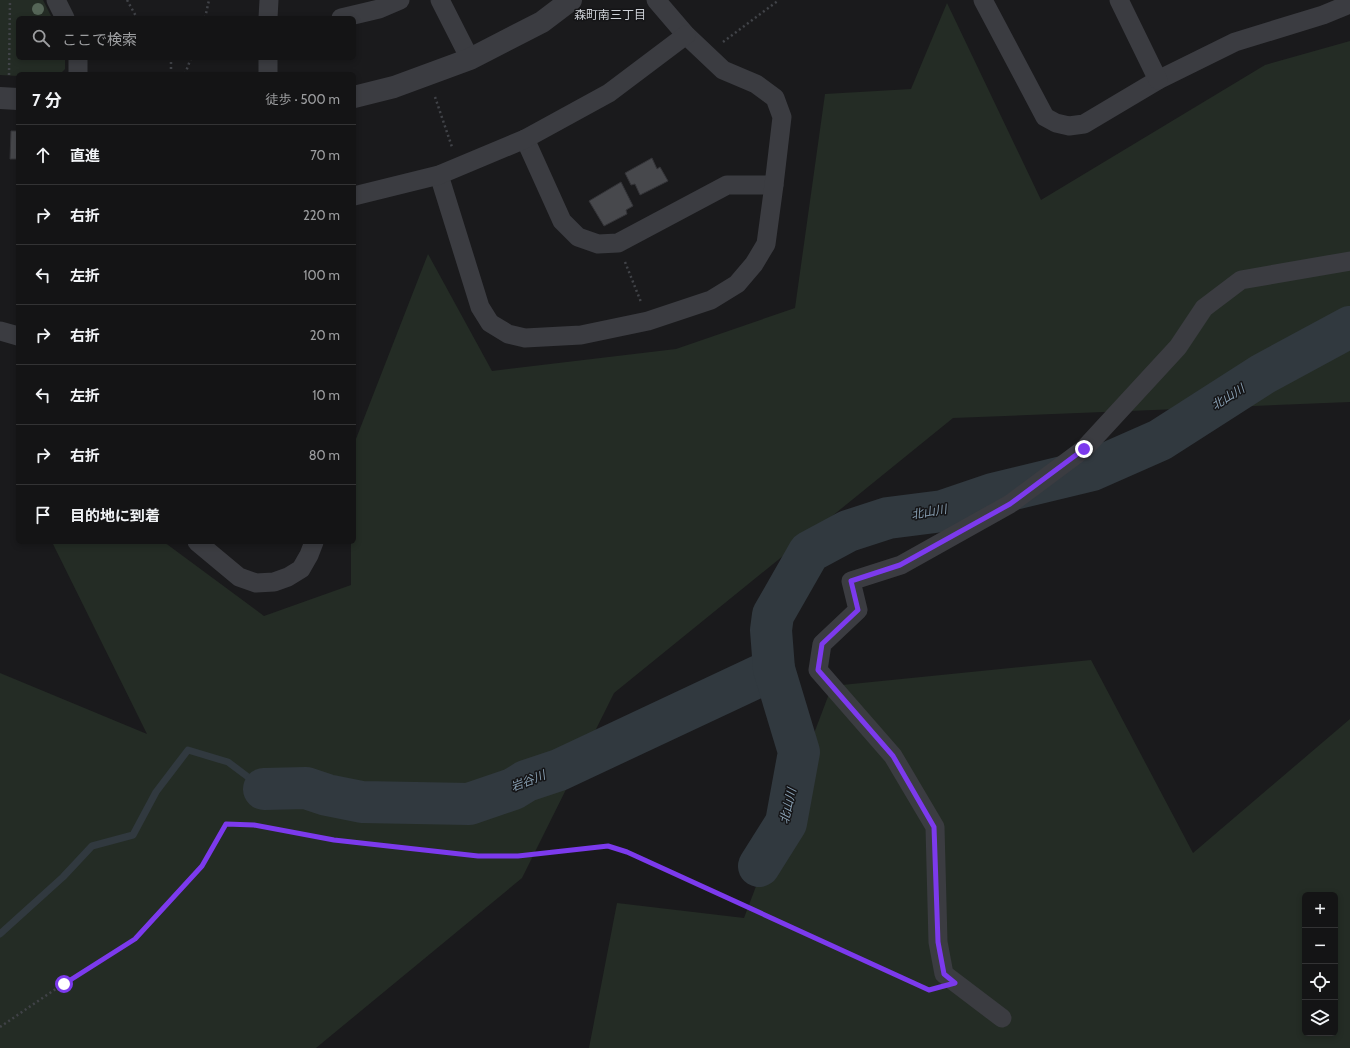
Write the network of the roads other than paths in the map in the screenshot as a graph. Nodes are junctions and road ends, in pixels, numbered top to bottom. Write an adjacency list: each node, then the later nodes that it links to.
1 (56, 0): 10 (street)
2 (269, 0): 11 (street)
3 (400, 0): 12 (street)
4 (440, 0): 14 (street)
5 (571, 0): 14 (street)
6 (656, 0): 13 (street)
7 (983, 0): 19 (street)
8 (1119, 0): 19 (street)
9 (1349, 0): 19 (street)
10 (64, 16)
11 (268, 16)
12 (349, 16)
13 (686, 34): 23 (street); 25 (street)
14 (470, 59): 20 (street)
15 (78, 60): 17 (street)
16 (268, 60): 18 (street)
17 (78, 72)
18 (268, 72)
19 (1158, 80)
20 (356, 97)
21 (0, 98): 22 (street)
22 (16, 99)
23 (525, 139): 24 (street); 25 (street)
24 (439, 175): 25 (street); 26 (street)
25 (774, 186)
26 (356, 196)
27 (1350, 261): 32 (street)
28 (0, 331): 29 (street)
29 (16, 335)
30 (199, 544): 31 (street)
31 (313, 544)
32 (1002, 1018)

